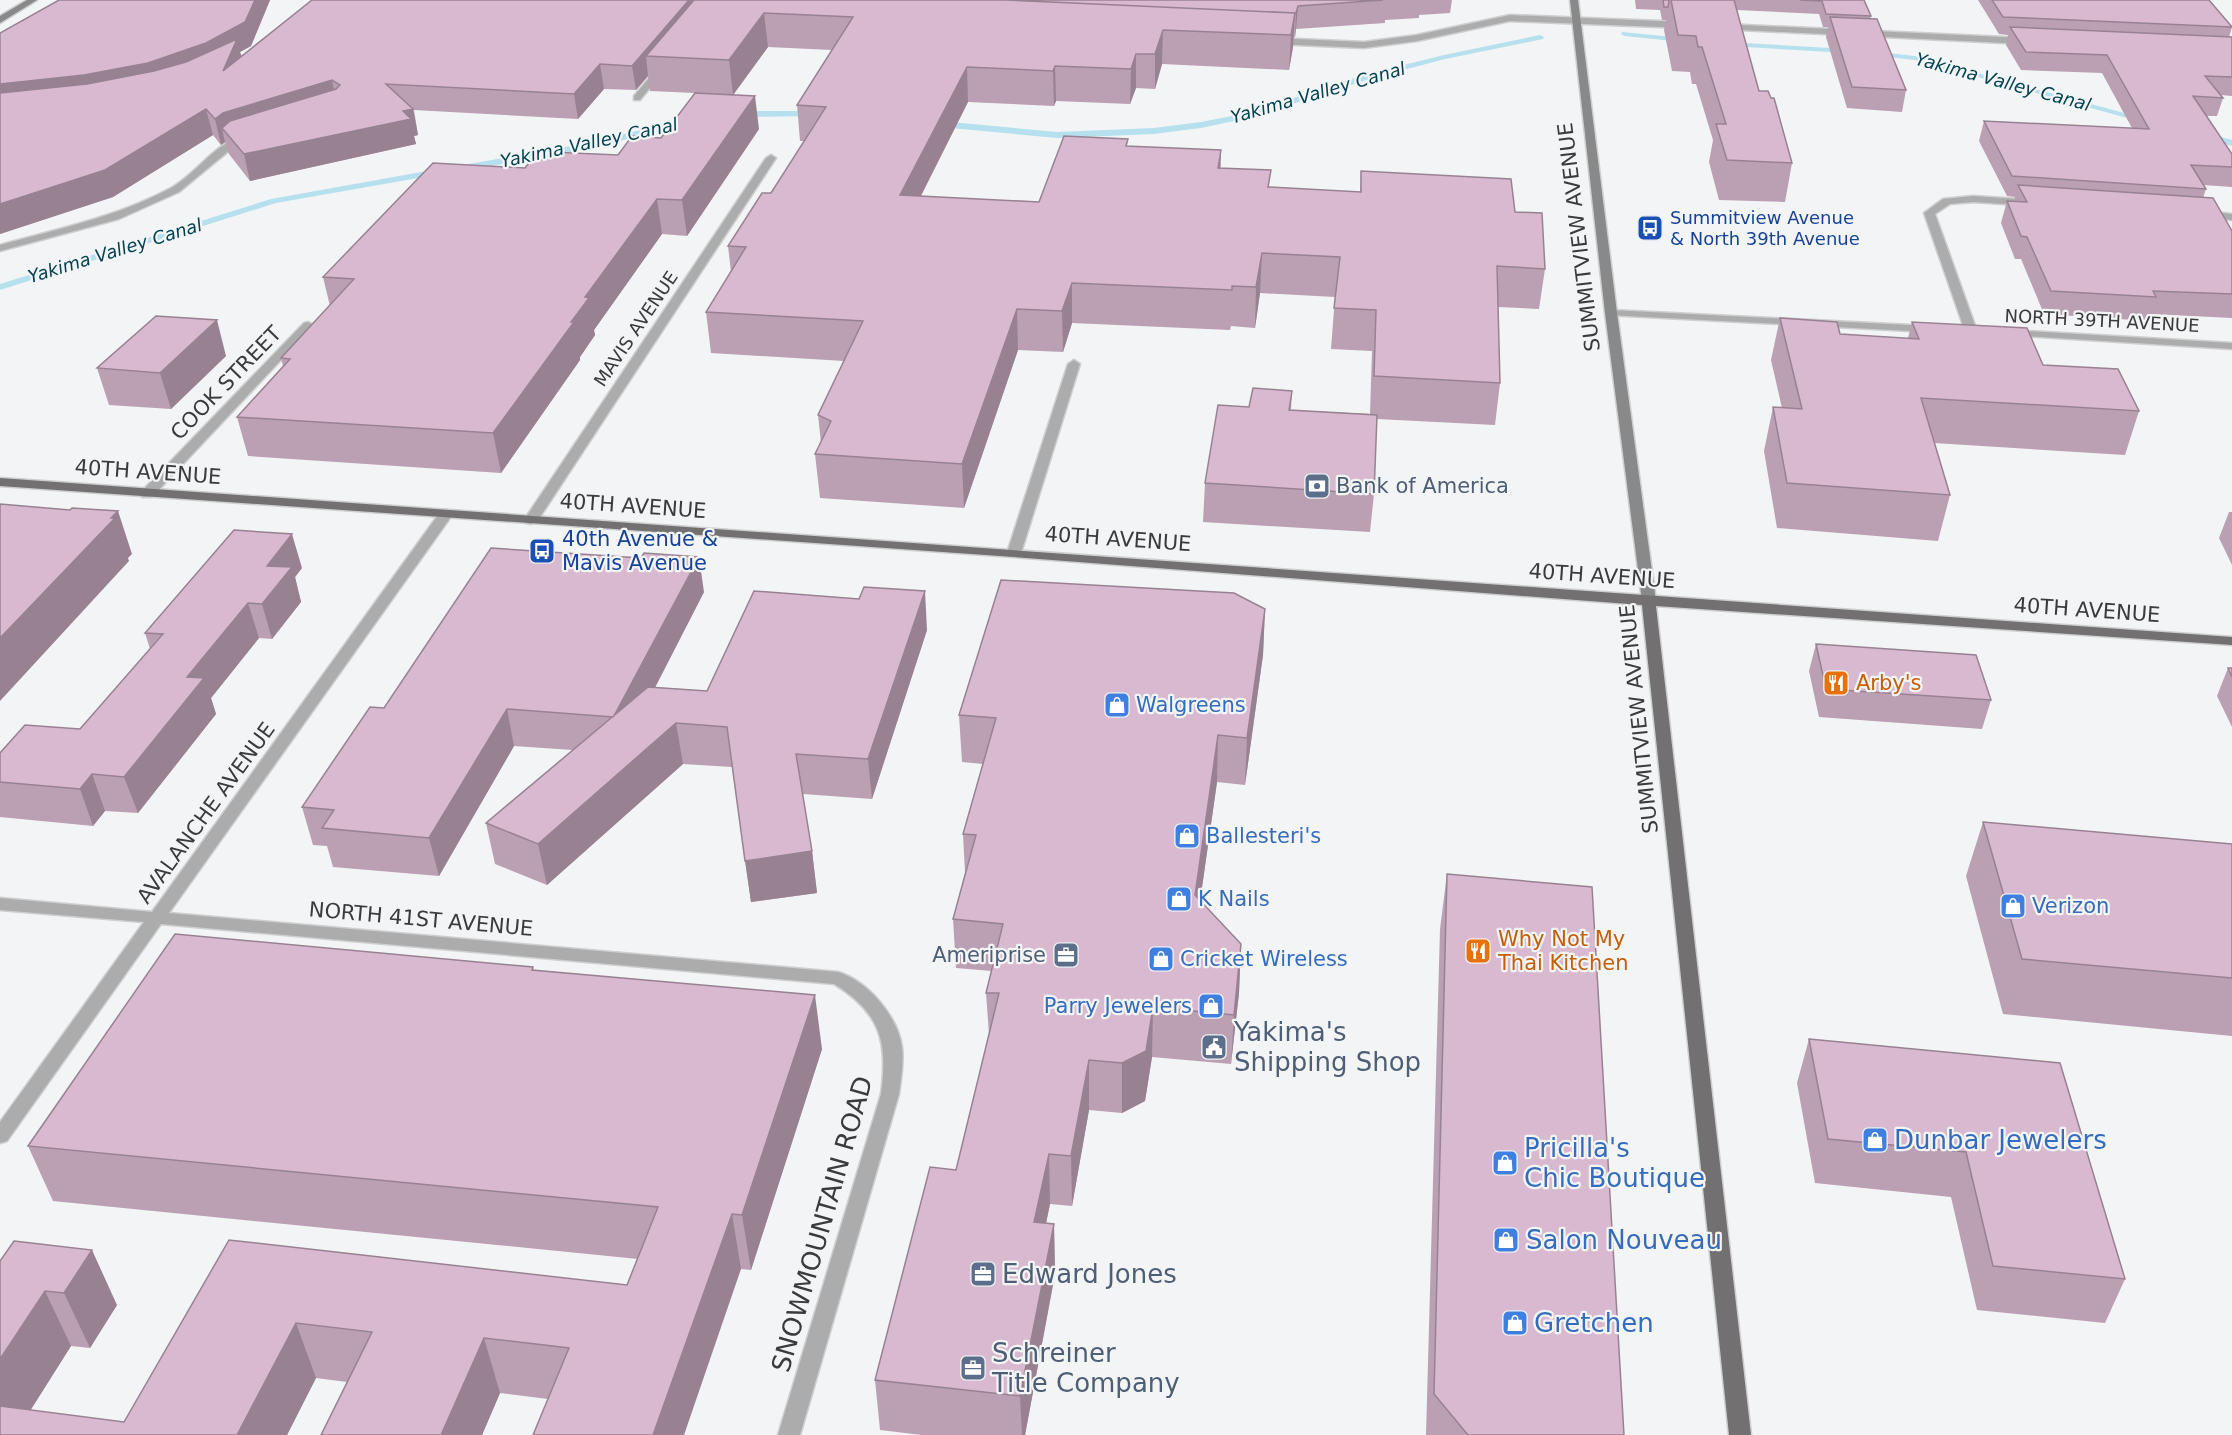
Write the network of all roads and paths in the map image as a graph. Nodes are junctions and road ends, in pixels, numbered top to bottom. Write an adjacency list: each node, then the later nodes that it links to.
1 (33, 0): 3 (main road)
2 (1574, 0): 4 (main road, SUMMITVIEW AVENUE)
3 (0, 20)
4 (1576, 20): 5 (street); 7 (street); 17 (main road, SUMMITVIEW AVENUE)
5 (1695, 26)
6 (1707, 26): 8 (street)
7 (1268, 40)
8 (2041, 41)
9 (668, 61): 10 (street)
10 (637, 98)
11 (250, 136): 16 (street)
12 (771, 158): 25 (street, MAVIS AVENUE)
13 (2045, 203): 20 (street, NORTH 39TH AVENUE)
14 (2188, 213): 15 (street)
15 (2232, 217)
16 (0, 248)
17 (1611, 313): 19 (street); 27 (main road, SUMMITVIEW AVENUE)
18 (308, 325): 23 (street, COOK STREET)
19 (1938, 329)
20 (2232, 346)
21 (1074, 364): 26 (street)
22 (0, 482): 23 (main road, 40TH AVENUE)
23 (147, 494): 24 (main road, 40TH AVENUE)
24 (446, 514): 25 (main road, 40TH AVENUE); 30 (street, AVALANCHE AVENUE)
25 (531, 520): 26 (main road, 40TH AVENUE)
26 (1014, 553): 27 (main road, 40TH AVENUE)
27 (1649, 601): 28 (main road, 40TH AVENUE); 34 (main road, SUMMITVIEW AVENUE)
28 (2232, 641)
29 (0, 904): 30 (street, NORTH 41ST AVENUE)
30 (157, 918): 31 (street, NORTH 41ST AVENUE); 32 (street, AVALANCHE AVENUE)
31 (838, 978): 33 (street, SNOWMOUNTAIN ROAD)
32 (0, 1136)
33 (789, 1435)
34 (1740, 1435)

